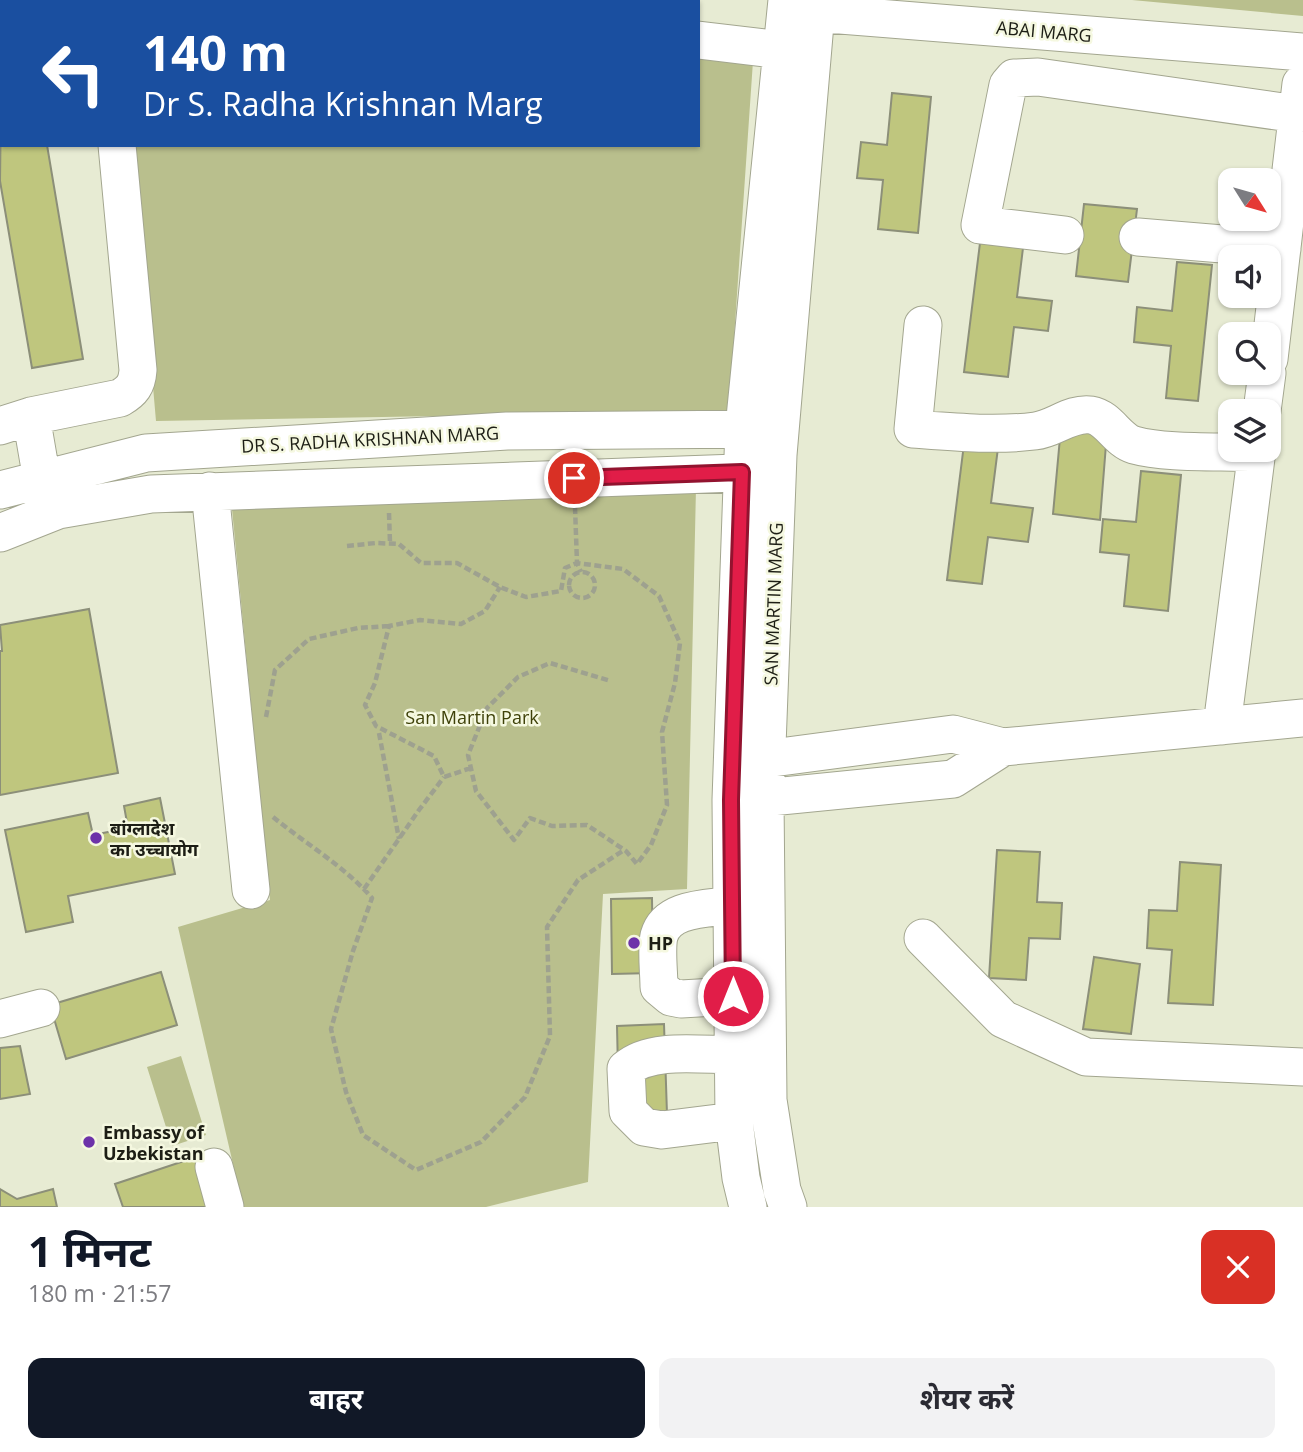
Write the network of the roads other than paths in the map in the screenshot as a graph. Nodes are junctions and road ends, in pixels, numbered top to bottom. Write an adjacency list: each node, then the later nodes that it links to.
1 (801, 6): 3 (street, SAN MARTIN MARG); 4 (street, ABAI MARG); 13 (street, SAN MARTIN MARG)
2 (700, 40): 3 (street)
3 (781, 50): 12 (street, SAN MARTIN MARG)
4 (1300, 83): 6 (street); 8 (street)
5 (117, 147): 11 (street)
6 (1065, 235)
7 (1138, 237): 8 (street)
8 (1282, 249): 10 (street)
9 (923, 326): 14 (street)
10 (1281, 344)
11 (16, 421): 18 (street)
12 (744, 428): 13 (street, DR S. RADHA KRISHNAN MARG); 15 (street, DR S. RADHA KRISHNAN MARG); 17 (street, SAN MARTIN MARG)
13 (780, 430): 17 (street, SAN MARTIN MARG)
14 (1218, 450)
15 (146, 453): 18 (street, DR S. RADHA KRISHNAN MARG); 21 (street)
16 (1256, 462): 24 (street)
17 (760, 472): 20 (street); 26 (street, SAN MARTIN MARG)
18 (43, 480): 19 (street, DR S. RADHA KRISHNAN MARG)
19 (0, 490)
20 (210, 491): 21 (street); 28 (street)
21 (151, 494): 22 (street)
22 (0, 533)
23 (1303, 718): 24 (street)
24 (1222, 726): 25 (street)
25 (1003, 747): 26 (street); 27 (street)
26 (750, 762): 27 (street, SAN MARTIN MARG)
27 (748, 800): 29 (street, SAN MARTIN MARG); 40 (street, SAN MARTIN MARG)
28 (251, 891)
29 (732, 905): 31 (street, SAN MARTIN MARG); 31 (street)
30 (923, 938): 35 (street)
31 (733, 996): 34 (street, SAN MARTIN MARG)
32 (41, 1008): 33 (street)
33 (0, 1019)
34 (733, 1055): 36 (street, SAN MARTIN MARG); 36 (street)
35 (1303, 1067)
36 (734, 1121): 39 (street, SAN MARTIN MARG)
37 (214, 1167): 38 (street)
38 (225, 1207)
39 (748, 1207)
40 (788, 1207)

